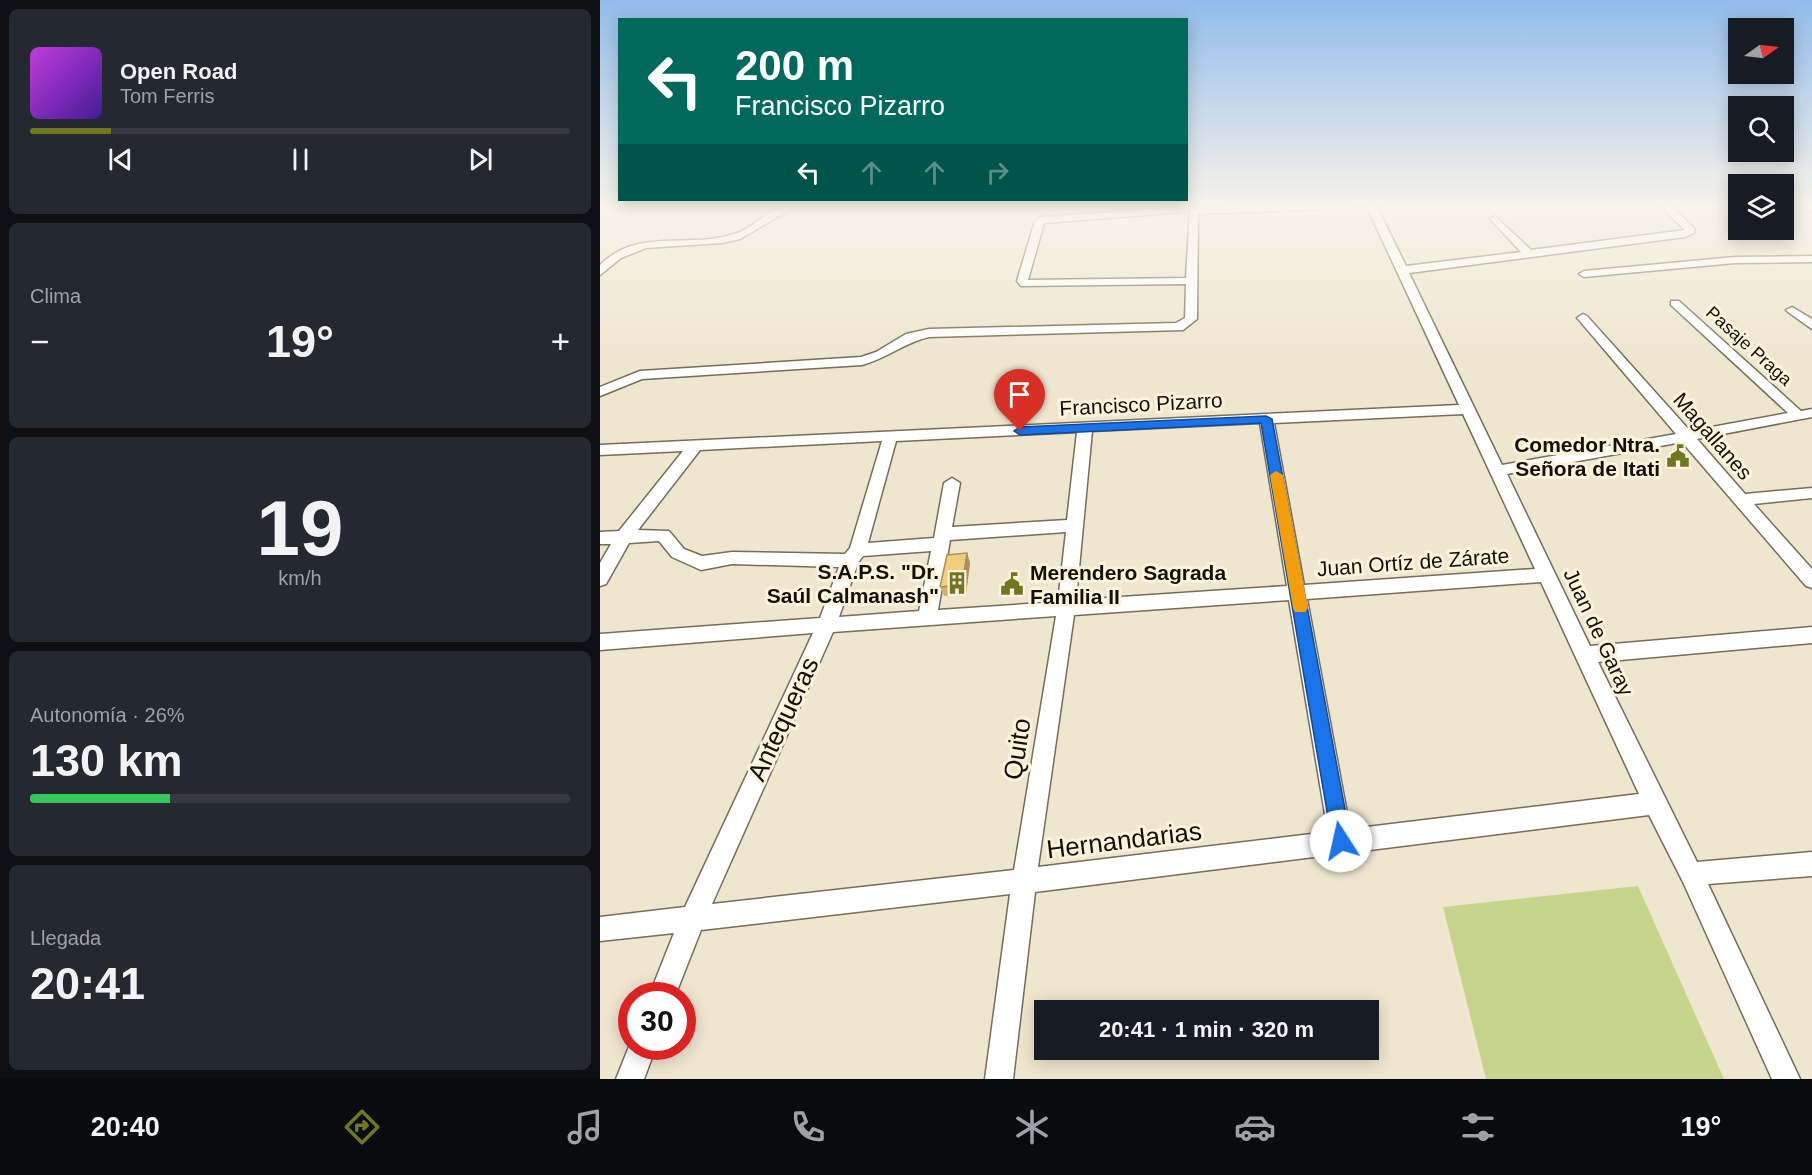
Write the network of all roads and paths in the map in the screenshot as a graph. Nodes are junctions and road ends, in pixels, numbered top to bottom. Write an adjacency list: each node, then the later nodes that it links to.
1 (617, 255): 8 (street)
2 (1029, 255): 10 (street)
3 (1191, 255): 10 (street)
4 (1395, 255): 7 (street, Juan de Garay)
5 (1527, 255): 7 (street)
6 (1812, 259): 9 (street)
7 (1402, 270): 16 (street, Juan de Garay)
8 (600, 272)
9 (1584, 274)
10 (1192, 281): 15 (street)
11 (1675, 303): 17 (street, Pasaje Praga)
12 (1792, 310): 14 (street)
13 (1583, 318): 20 (street, Magallanes)
14 (1812, 325)
15 (600, 392)
16 (1469, 409): 18 (street, Francisco Pizarro); 24 (street, Juan de Garay)
17 (1805, 414): 20 (street)
18 (1266, 419): 19 (street, Francisco Pizarro); 36 (street)
19 (1085, 428): 21 (street, Francisco Pizarro); 28 (street, Quito)
20 (1685, 437): 24 (street); 27 (street, Magallanes)
21 (890, 438): 22 (street, Francisco Pizarro); 32 (street, Antequeras)
22 (696, 445): 23 (street, Francisco Pizarro); 29 (street)
23 (600, 450)
24 (1498, 471): 33 (street, Juan de Garay)
25 (952, 483): 31 (street)
26 (1812, 493): 27 (street)
27 (1742, 500): 35 (street, Magallanes)
28 (1075, 525): 31 (street); 37 (street, Quito)
29 (624, 536): 30 (street); 32 (street); 34 (street)
30 (600, 538)
31 (943, 539): 32 (street); 38 (street)
32 (854, 555): 39 (street, Antequeras)
33 (1546, 574): 36 (street, Juan Ortíz de Zárate); 42 (street, Juan de Garay)
34 (600, 579)
35 (1812, 581)
36 (1298, 593): 37 (street, Juan Ortíz de Zárate); 44 (street)
37 (1066, 607): 38 (street, Juan Ortíz de Zárate); 47 (street, Quito)
38 (927, 618): 39 (street, Juan Ortíz de Zárate)
39 (827, 624): 41 (street, Juan Ortíz de Zárate); 48 (street, Antequeras)
40 (1812, 635): 42 (street)
41 (600, 642)
42 (1585, 655): 43 (street, Juan de Garay)
43 (1655, 803): 44 (street, Hernandarias); 46 (street, Juan de Garay)
44 (1341, 841): 47 (street, Hernandarias)
45 (1812, 864): 46 (street)
46 (1691, 874): 54 (street, Juan de Garay)
47 (1024, 881): 48 (street, Hernandarias); 53 (street, Quito)
48 (692, 920): 49 (street, Hernandarias); 50 (street, Antequeras)
49 (600, 929)
50 (668, 982)
51 (637, 1060): 52 (street)
52 (630, 1079)
53 (999, 1079)
54 (1786, 1079)

